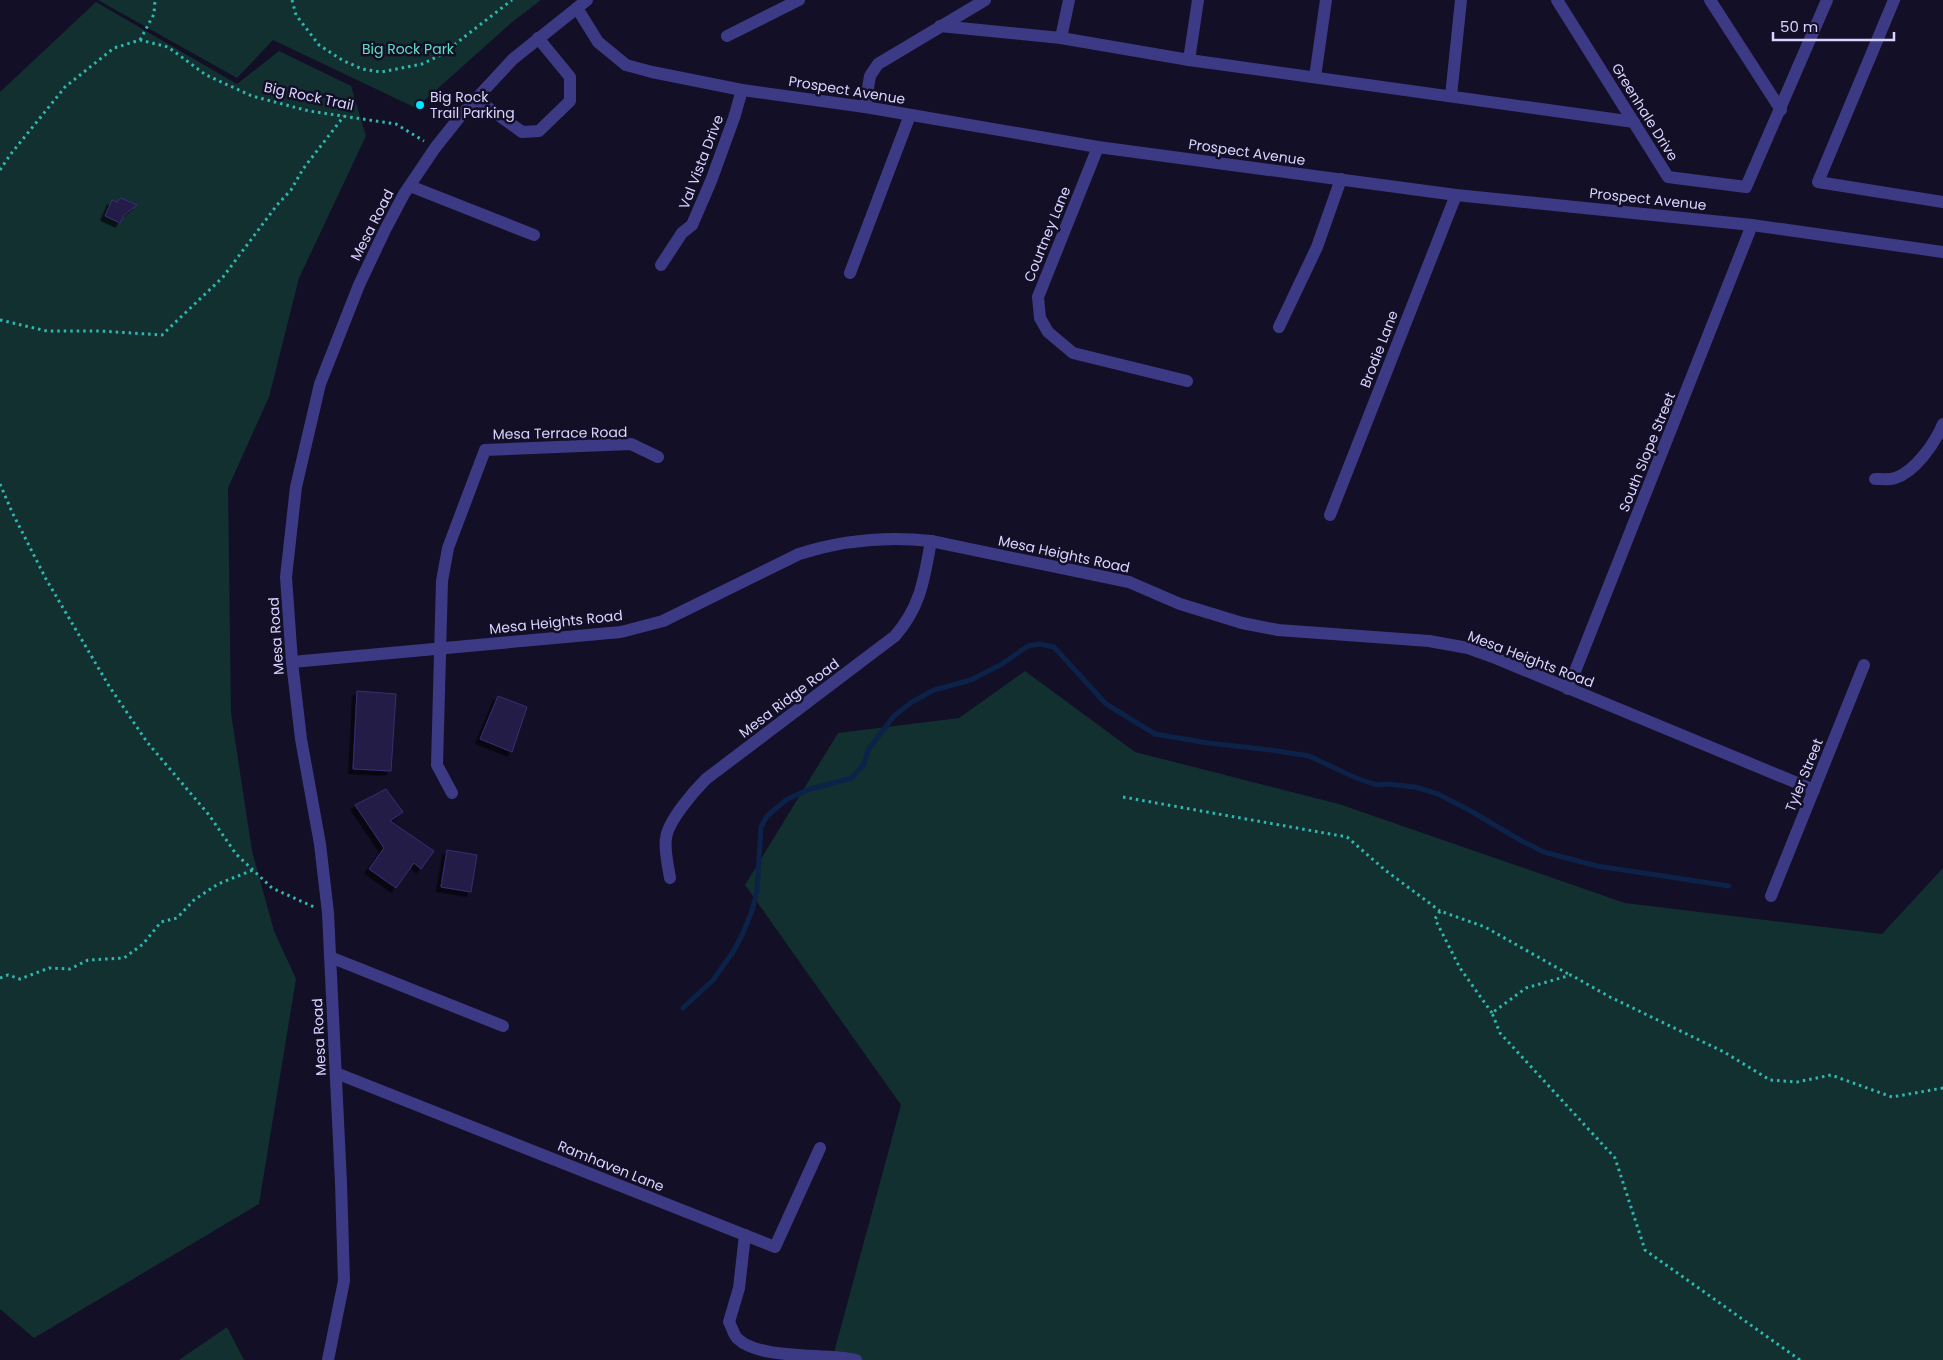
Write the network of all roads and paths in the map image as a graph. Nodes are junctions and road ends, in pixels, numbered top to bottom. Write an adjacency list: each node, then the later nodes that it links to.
1 (155, 0): 19 (path)
2 (292, 0): 3 (path)
3 (512, 0)
4 (799, 0): 16 (street)
5 (985, 0): 15 (street)
6 (1069, 0): 18 (street)
7 (1198, 0): 20 (street)
8 (1326, 0): 21 (street)
9 (1461, 0): 23 (street)
10 (1557, 0): 29 (street, Greenhale Drive)
11 (1710, 0): 26 (street)
12 (1827, 0): 26 (street)
13 (1894, 0): 36 (street)
14 (582, 4): 17 (street, Mesa Road); 22 (street, Prospect Avenue)
15 (940, 26): 18 (street); 25 (street)
16 (727, 36)
17 (538, 38): 24 (street, Mesa Road); 24 (street)
18 (1061, 38): 20 (street)
19 (140, 40): 28 (path, Big Rock Trail); 32 (path)
20 (1189, 60): 21 (street)
21 (1315, 77): 23 (street)
22 (742, 90): 25 (street, Prospect Avenue); 40 (street, Val Vista Drive)
23 (1451, 96): 29 (street)
24 (476, 99): 31 (street, Mesa Road)
25 (865, 107): 27 (street, Prospect Avenue)
26 (1781, 110): 29 (street, Greenhale Drive)
27 (910, 115): 30 (street, Prospect Avenue); 41 (street)
28 (344, 116): 31 (path, Big Rock Trail); 42 (path)
29 (1634, 122)
30 (1098, 147): 33 (street, Prospect Avenue); 44 (street, Courtney Lane)
31 (435, 148): 34 (street, Mesa Road)
32 (0, 170)
33 (1341, 179): 35 (street, Prospect Avenue); 43 (street)
34 (410, 186): 38 (street); 52 (street, Mesa Road)
35 (1456, 194): 37 (street, Prospect Avenue); 49 (street, Brodie Lane)
36 (1943, 202)
37 (1752, 225): 39 (street, Prospect Avenue); 54 (street, South Slope Street)
38 (534, 235)
39 (1943, 252)
40 (661, 264)
41 (850, 273)
42 (0, 320)
43 (1279, 327)
44 (1186, 381)
45 (1943, 424): 47 (street)
46 (658, 457): 51 (street, Mesa Terrace Road)
47 (1875, 479)
48 (0, 484): 58 (path)
49 (1330, 515)
50 (930, 541): 51 (street, Mesa Heights Road); 54 (street, Mesa Heights Road); 59 (street, Mesa Ridge Road)
51 (440, 648): 52 (street, Mesa Heights Road); 56 (street)
52 (292, 662): 62 (street, Mesa Road)
53 (1864, 666): 55 (street, Tyler Street)
54 (1568, 689): 55 (street, Mesa Heights Road)
55 (1814, 790): 60 (street, Tyler Street)
56 (452, 793)
57 (1123, 797): 61 (path)
58 (253, 870): 62 (path); 65 (path)
59 (670, 878)
60 (1771, 896)
61 (1440, 911): 64 (path); 66 (path)
62 (328, 914): 63 (street, Mesa Road)
63 (330, 957): 67 (street); 68 (street, Mesa Road)
64 (1571, 975): 66 (path); 69 (path)
65 (0, 978)
66 (1492, 1013): 75 (path)
67 (503, 1026)
68 (336, 1073): 71 (street, Ramhaven Lane); 73 (street, Mesa Road)
69 (1943, 1088)
70 (820, 1148): 71 (street, Ramhaven Lane)
71 (745, 1235): 72 (street)
72 (754, 1354): 74 (street)
73 (328, 1360)
74 (856, 1360)
75 (1800, 1360)

